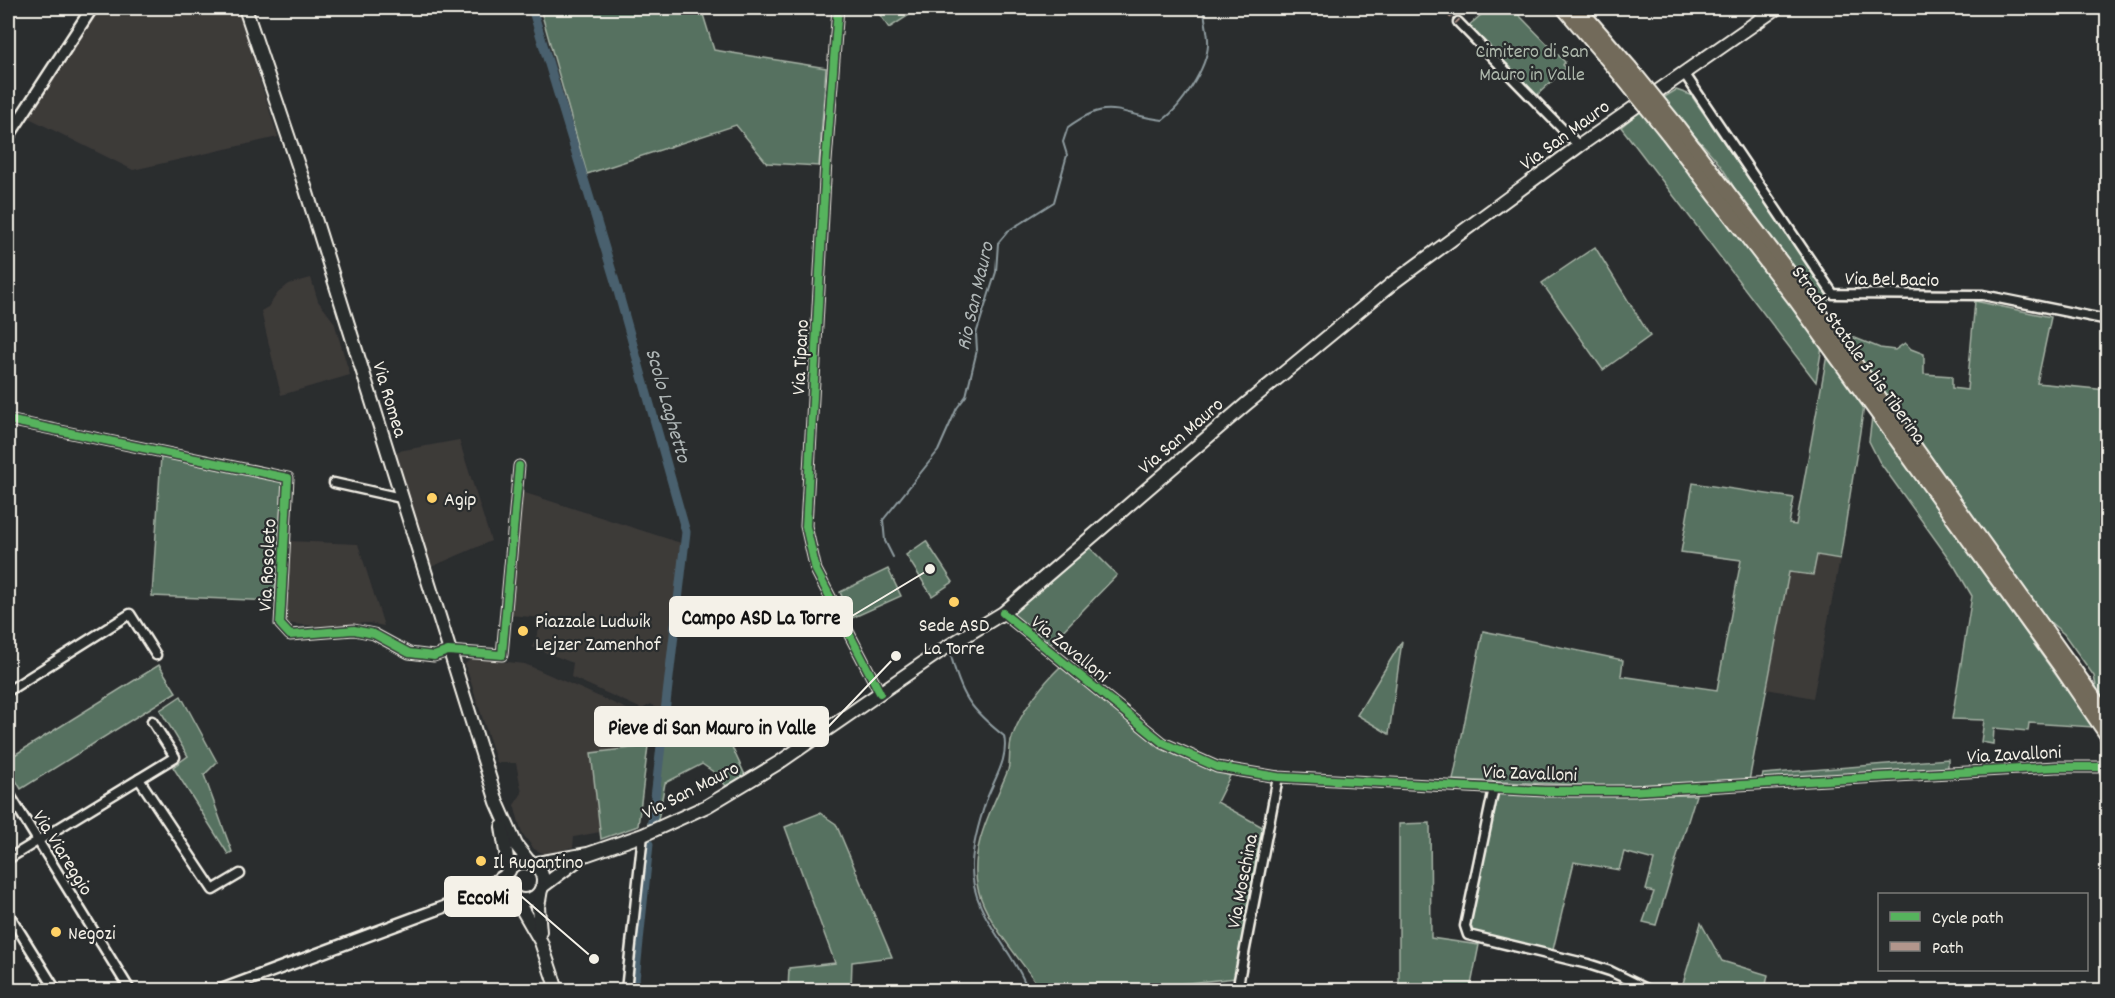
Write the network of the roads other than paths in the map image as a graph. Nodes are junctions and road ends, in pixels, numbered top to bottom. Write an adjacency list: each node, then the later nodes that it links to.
1 (93, 8): 10 (street)
2 (245, 8): 17 (main road, Via Romea)
3 (838, 8): 22 (street, Via Tipano)
4 (1564, 8): 8 (highway, Strada Statale 3 bis Tiberina)
5 (1578, 8): 8 (highway, Strada Statale 3 bis Tiberina)
6 (1777, 8): 9 (main road, Via San Mauro)
7 (1458, 22): 11 (street)
8 (1625, 71): 14 (highway, Strada Statale 3 bis Tiberina, bridge)
9 (1684, 73): 11 (main road, Via San Mauro); 12 (street, Via Bel Bacio)
10 (8, 137)
11 (1579, 146): 18 (main road, Via San Mauro)
12 (2108, 320)
13 (8, 420): 19 (street, Via Rosoleto)
14 (1893, 425): 23 (highway, Strada Statale 3 bis Tiberina); 25 (highway, Strada Statale 3 bis Tiberina)
15 (519, 466): 19 (street, Via Rosoleto)
16 (334, 483): 17 (street)
17 (401, 498): 19 (main road, Via Romea)
18 (1003, 613): 22 (main road, Via San Mauro); 27 (street, Via Zavalloni)
19 (448, 651): 31 (main road, Via Romea)
20 (156, 655): 21 (street)
21 (8, 691)
22 (880, 693): 32 (main road, Via San Mauro)
23 (2108, 718)
24 (152, 721): 28 (street)
25 (2108, 736)
26 (2108, 767): 29 (street, Via Zavalloni)
27 (1278, 777): 29 (street, Via Zavalloni); 49 (street, Via Moschina)
28 (140, 779): 33 (street); 38 (street)
29 (1494, 788): 50 (street)
30 (8, 792): 33 (street, Via Viareggio)
31 (497, 802): 36 (main road, Via Romea); 37 (main road, Via Romea)
32 (643, 835): 34 (main road, Via San Mauro); 48 (street)
33 (38, 841): 35 (street); 45 (street, Via Viareggio)
34 (588, 854): 36 (main road, Via San Mauro); 39 (main road, Via San Mauro)
35 (8, 859)
36 (531, 863): 37 (main road); 39 (main road)
37 (508, 872): 40 (main road); 41 (street)
38 (240, 874)
39 (542, 887): 40 (main road); 43 (main road)
40 (513, 896): 41 (street); 43 (main road)
41 (468, 898): 46 (street)
42 (8, 913): 44 (street)
43 (541, 942): 47 (main road)
44 (56, 990)
45 (130, 990)
46 (221, 990)
47 (557, 990)
48 (626, 990)
49 (1241, 990)
50 (1649, 990)

